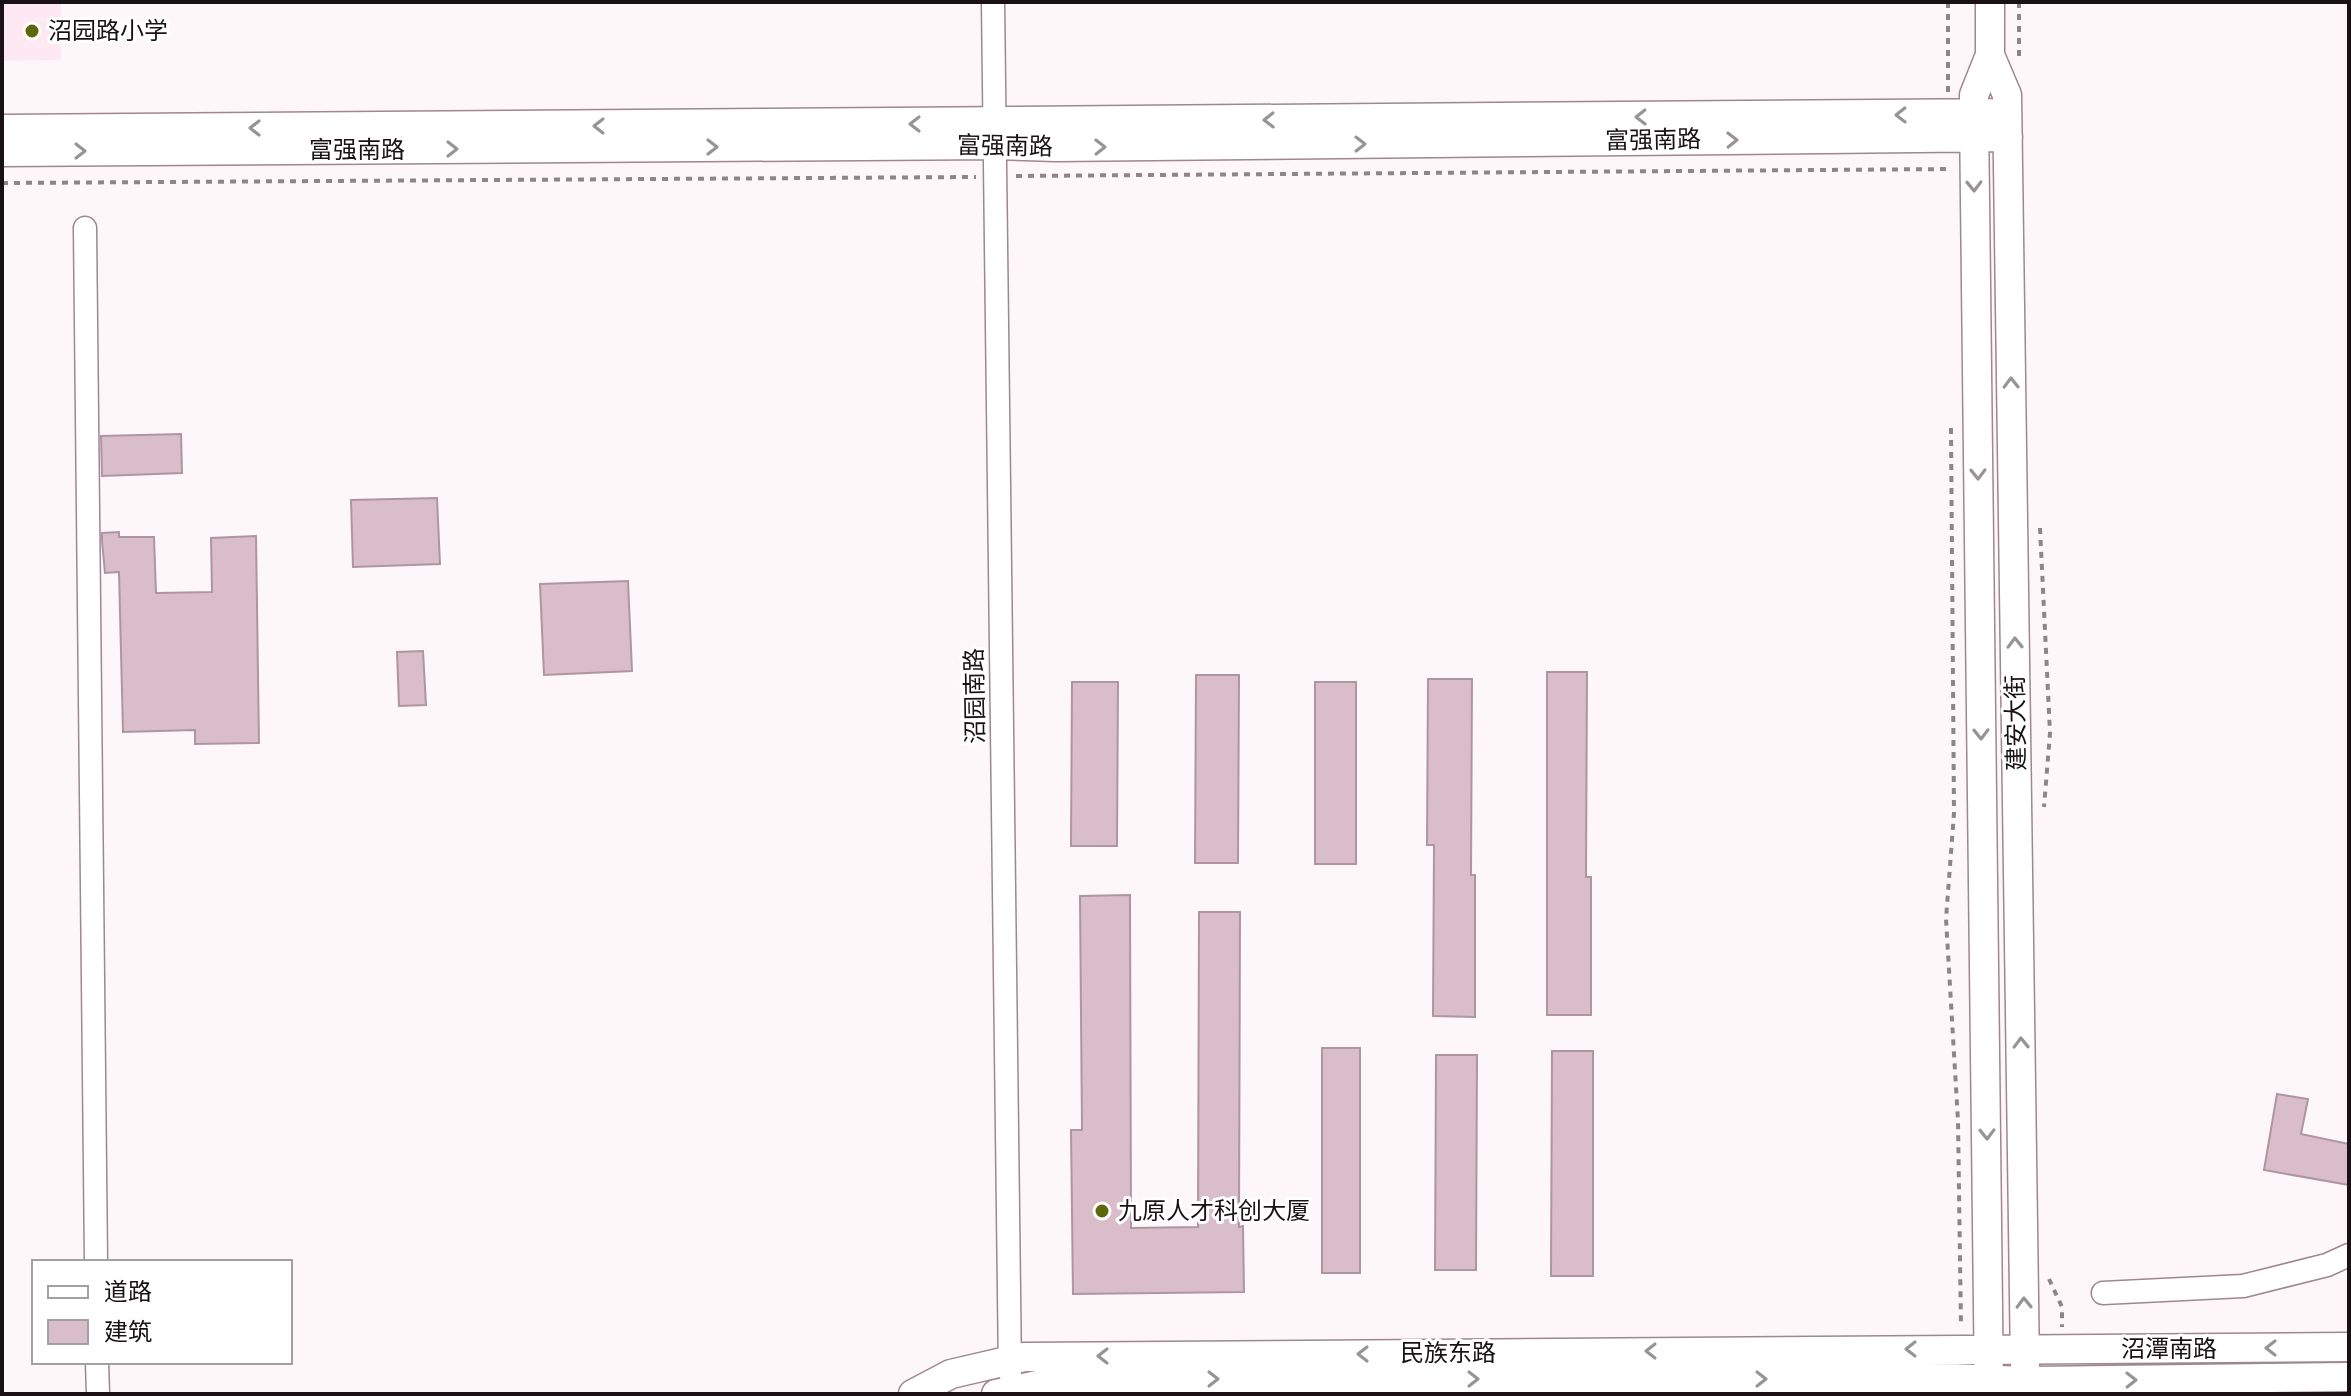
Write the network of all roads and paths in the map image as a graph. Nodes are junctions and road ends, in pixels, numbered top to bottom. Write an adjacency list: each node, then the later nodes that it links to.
1 (993, 2): 8 (street, 沼园南路)
2 (1948, 2): 6 (path)
3 (1990, 2): 4 (main road, 建安大街)
4 (1990, 55): 5 (main road, 建安大街); 6 (main road, 建安大街)
5 (2008, 125): 6 (main road, 富强南路); 19 (main road, 建安大街, one-way to 5)
6 (1961, 126): 8 (main road, 富强南路); 10 (path); 18 (main road, 建安大街, one-way to 18)
7 (2, 129): 8 (main road, 富强南路, one-way to 7)
8 (993, 134): 9 (main road, 富强南路, one-way to 8); 20 (street, 沼园南路)
9 (2, 152)
10 (1948, 170)
11 (85, 228): 14 (street)
12 (1951, 420): 17 (path)
13 (2349, 1255): 15 (street)
14 (96, 1260)
15 (2103, 1293)
16 (2349, 1347): 19 (main road, 沼潭南路, one-way to 19)
17 (1961, 1349): 18 (main road, 民族东路); 20 (main road, 民族东路, one-way to 20)
18 (1989, 1349): 19 (main road, 沼潭南路); 24 (main road, 建安大街)
19 (2025, 1350): 25 (main road, 建安大街)
20 (1010, 1361): 26 (street, 沼园南路); 28 (main road, 民族东路)
21 (97, 1364): 27 (street)
22 (2349, 1377): 25 (main road, 沼潭南路, one-way to 22)
23 (1572, 1379): 24 (main road, 民族东路, one-way to 24); 26 (main road, 民族东路, one-way to 23); 29 (main road)
24 (1989, 1387): 25 (main road, 沼潭南路)
25 (2025, 1388)
26 (1003, 1392)
27 (98, 1394)
28 (913, 1394)
29 (1607, 1394)

